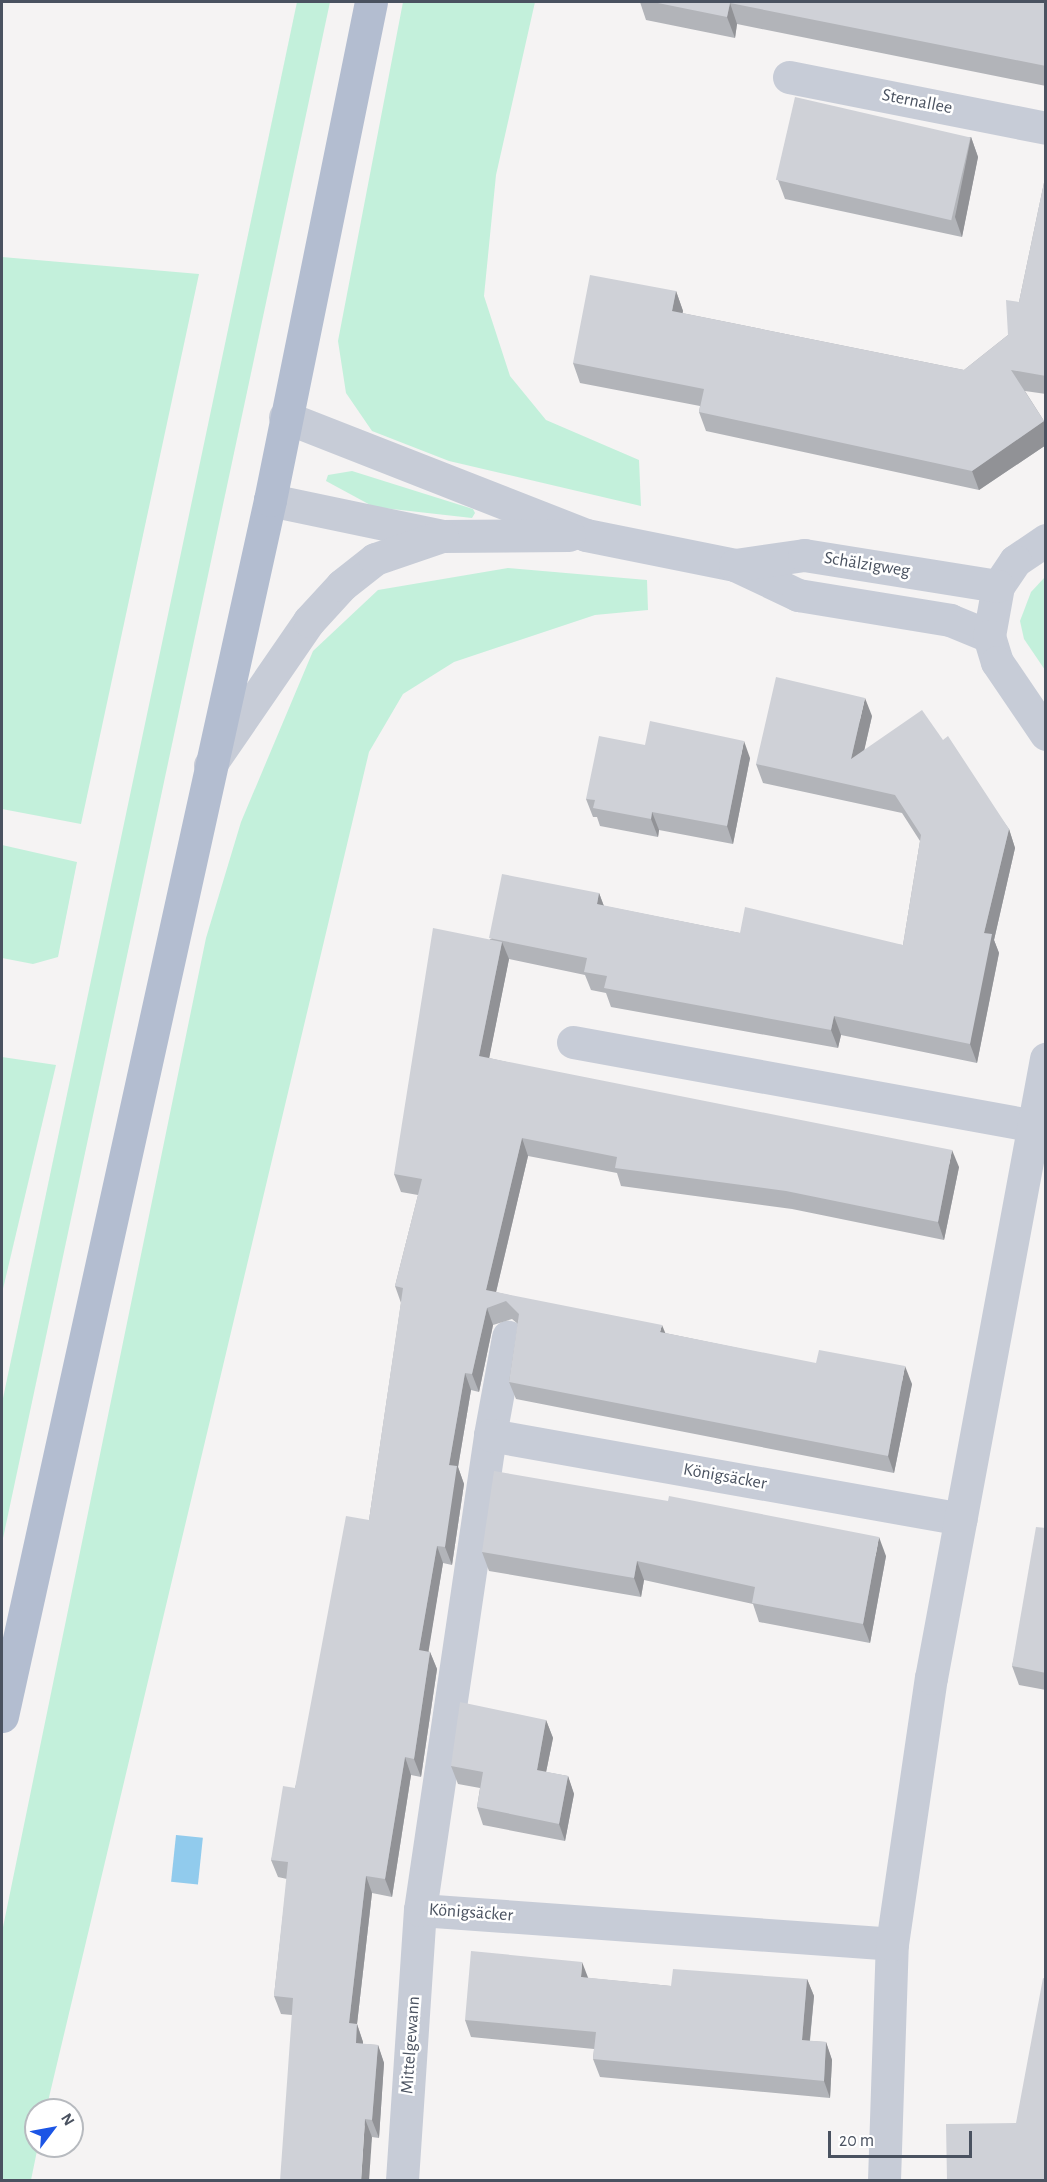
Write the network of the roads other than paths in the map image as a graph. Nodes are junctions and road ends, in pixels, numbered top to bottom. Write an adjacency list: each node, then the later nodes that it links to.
1 (372, 2): 4 (main road)
2 (789, 77): 3 (street, Sternallee)
3 (1046, 128)
4 (285, 417): 5 (main road); 6 (street)
5 (270, 500): 7 (street); 13 (main road)
6 (586, 535): 7 (street); 9 (street, Schälzigweg)
7 (442, 536): 13 (street)
8 (1046, 540): 10 (street)
9 (735, 566): 10 (street, Schälzigweg); 11 (street, Schälzigweg)
10 (998, 586): 11 (street)
11 (989, 636): 12 (street)
12 (1046, 734)
13 (209, 766): 20 (main road)
14 (573, 1042): 16 (street)
15 (1046, 1059): 16 (street)
16 (1031, 1125): 19 (street)
17 (508, 1337): 18 (street, Königsäcker)
18 (489, 1435): 19 (street, Königsäcker); 21 (street, Königsäcker)
19 (961, 1519): 22 (street)
20 (2, 1716)
21 (420, 1910): 22 (street, Königsäcker); 23 (street, Mittelgewann)
22 (892, 1944): 24 (street)
23 (402, 2181)
24 (884, 2181)

